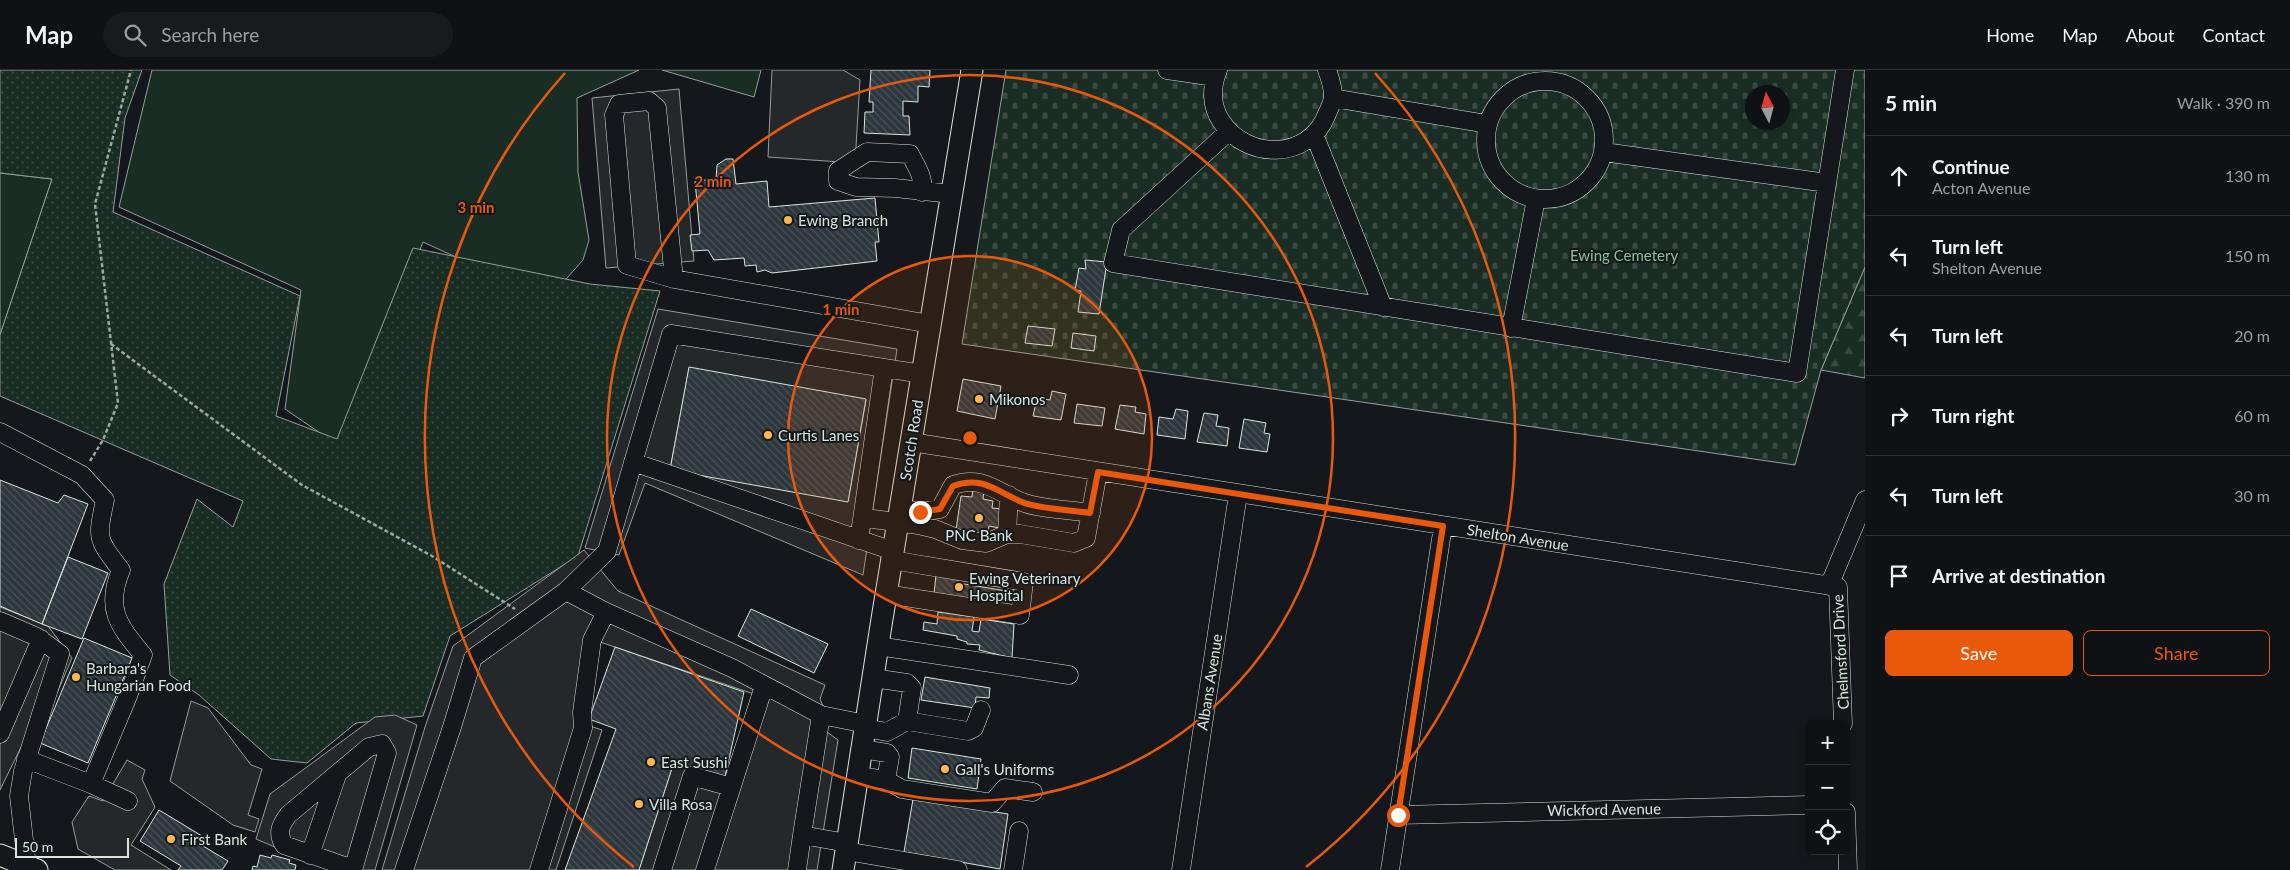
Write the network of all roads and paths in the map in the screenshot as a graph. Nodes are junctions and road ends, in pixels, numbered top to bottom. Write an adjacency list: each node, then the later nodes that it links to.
1 (131, 70): 21 (path)
2 (972, 70): 15 (main road, Scotch Road)
3 (1168, 70): 6 (street)
4 (1327, 70): 8 (street)
5 (1845, 70): 13 (street)
6 (1216, 74): 10 (street)
7 (1549, 75): 9 (street); 12 (street)
8 (1333, 98): 9 (street); 11 (street)
9 (1487, 124): 16 (street)
10 (1228, 132): 11 (street); 18 (street)
11 (1314, 134): 18 (street)
12 (1604, 152): 13 (street); 16 (street)
13 (1827, 183): 20 (street)
14 (922, 192): 15 (street)
15 (952, 194): 19 (main road, Scotch Road)
16 (1536, 199): 20 (street)
17 (674, 279): 17 (street); 19 (street)
18 (1383, 307): 20 (street)
19 (930, 324): 23 (main road, Scotch Road)
20 (1511, 328)
21 (111, 344): 28 (path); 43 (path)
22 (884, 368): 23 (street); 26 (street); 37 (street)
23 (922, 374): 25 (main road, Scotch Road)
24 (0, 432): 28 (street)
25 (911, 442): 27 (street, Shelton Avenue); 33 (main road, Scotch Road)
26 (633, 462): 37 (street); 40 (street)
27 (1098, 472): 29 (street, Shelton Avenue); 32 (street)
28 (82, 475): 61 (street)
29 (1238, 494): 35 (street, Shelton Avenue); 82 (street, Albans Avenue)
30 (1009, 495): 32 (street); 33 (street); 36 (street)
31 (1865, 500): 39 (street)
32 (1090, 513): 36 (street)
33 (899, 514): 34 (street); 36 (street); 38 (main road, Scotch Road)
34 (872, 518)
35 (1443, 526): 39 (street, Shelton Avenue); 66 (street)
36 (1006, 534)
37 (859, 540): 38 (street)
38 (892, 556): 41 (main road, Scotch Road); 41 (street)
39 (1829, 586): 52 (street, Chelmsford Drive)
40 (566, 591): 42 (street); 43 (street)
41 (886, 594): 46 (main road, Scotch Road)
42 (606, 612): 49 (street); 76 (street)
43 (527, 618): 75 (street)
44 (2, 628): 45 (street)
45 (41, 639): 55 (street); 57 (street)
46 (878, 646): 47 (street); 48 (main road, Scotch Road)
47 (1070, 675)
48 (873, 678): 53 (street); 54 (main road, Scotch Road)
49 (764, 686): 51 (street); 62 (street)
50 (981, 710): 53 (street)
51 (820, 715): 54 (street); 68 (street)
52 (1843, 720)
53 (907, 721): 54 (street)
54 (865, 726): 56 (main road, Scotch Road)
55 (0, 734)
56 (862, 749): 59 (main road, Scotch Road); 60 (street)
57 (26, 760): 61 (street); 73 (street)
58 (337, 774): 70 (street); 70 (street); 74 (street)
59 (858, 776): 60 (street); 71 (main road, Scotch Road)
60 (886, 780): 63 (street)
61 (91, 784): 64 (street)
62 (731, 786): 77 (street); 78 (street)
63 (1033, 792)
64 (128, 801)
65 (1805, 805): 66 (street, Wickford Avenue)
66 (1398, 815): 83 (street)
67 (1019, 831): 81 (street)
68 (802, 835): 71 (street); 79 (street)
69 (0, 855): 73 (main road)
70 (310, 855): 74 (street)
71 (846, 855): 80 (street)
72 (1847, 855): 84 (street)
73 (32, 868)
74 (353, 870)
75 (404, 870)
76 (539, 870)
77 (662, 870)
78 (705, 870)
79 (797, 870)
80 (958, 870)
81 (1013, 870)
82 (1181, 870)
83 (1390, 870)
84 (1848, 870)

